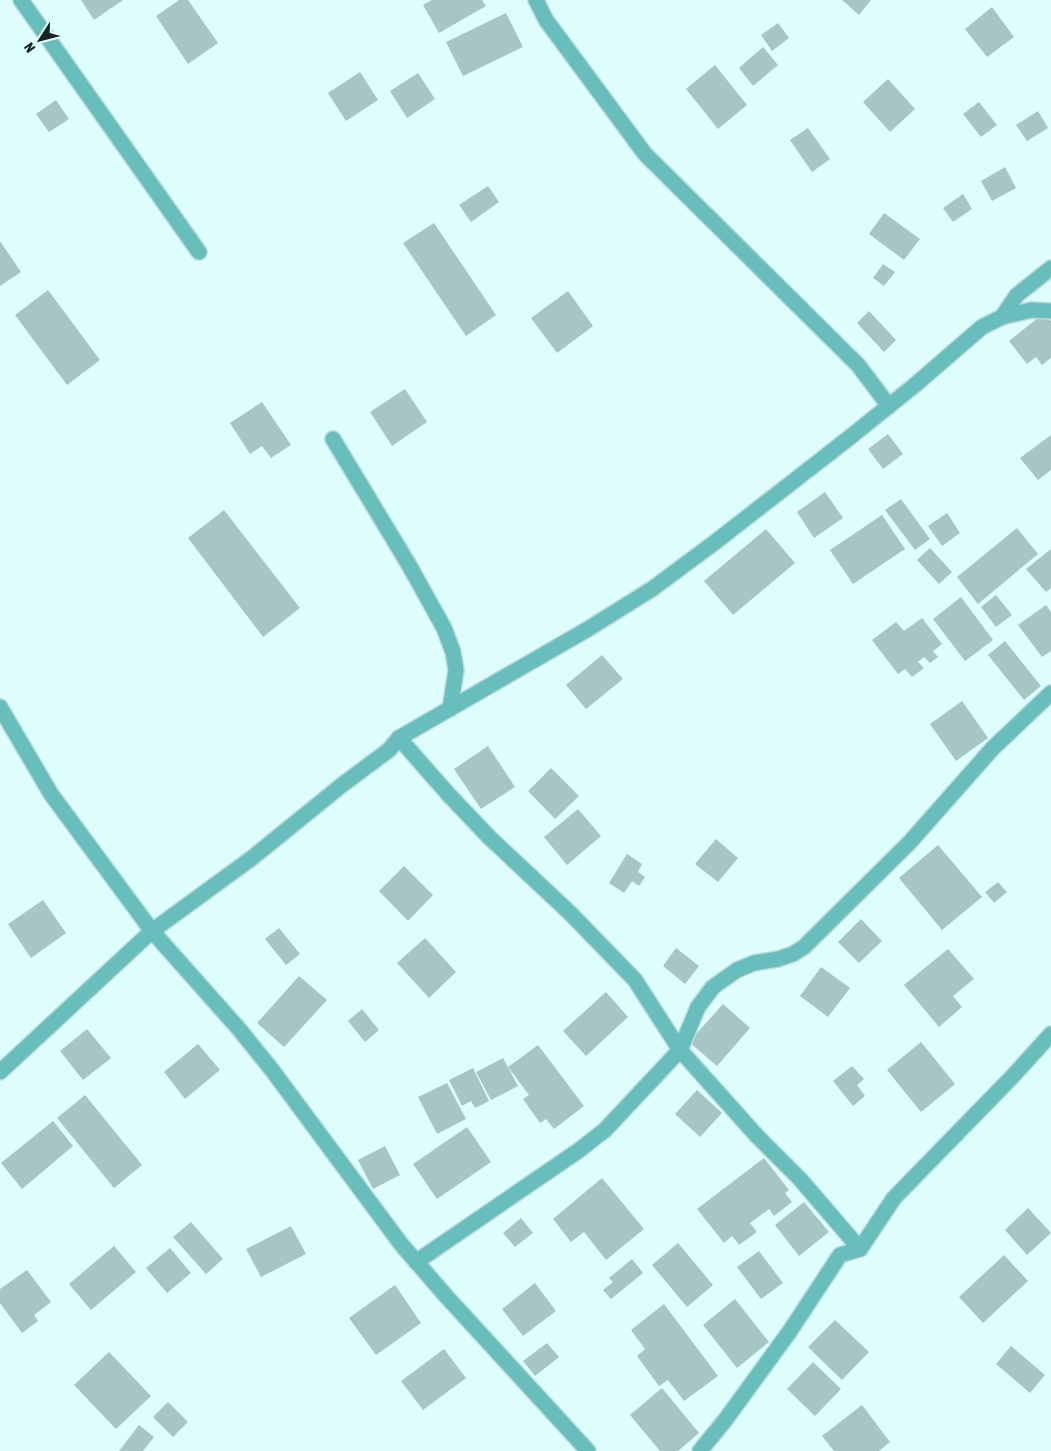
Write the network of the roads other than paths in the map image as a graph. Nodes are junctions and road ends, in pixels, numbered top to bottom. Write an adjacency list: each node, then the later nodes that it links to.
1 (21, 0): 3 (street)
2 (536, 0): 7 (street)
3 (199, 252)
4 (1050, 272): 6 (street)
5 (1051, 311): 6 (street)
6 (1002, 317): 7 (street)
7 (889, 406): 11 (street)
8 (333, 439): 11 (street)
9 (1051, 694): 15 (street)
10 (0, 707): 13 (street)
11 (450, 709): 12 (street)
12 (399, 738): 13 (street); 15 (street)
13 (152, 931): 16 (street); 18 (street)
14 (1051, 1034): 17 (street)
15 (680, 1050): 17 (street); 18 (street)
16 (0, 1072)
17 (860, 1249): 20 (street)
18 (416, 1262): 19 (street)
19 (588, 1451)
20 (700, 1451)

